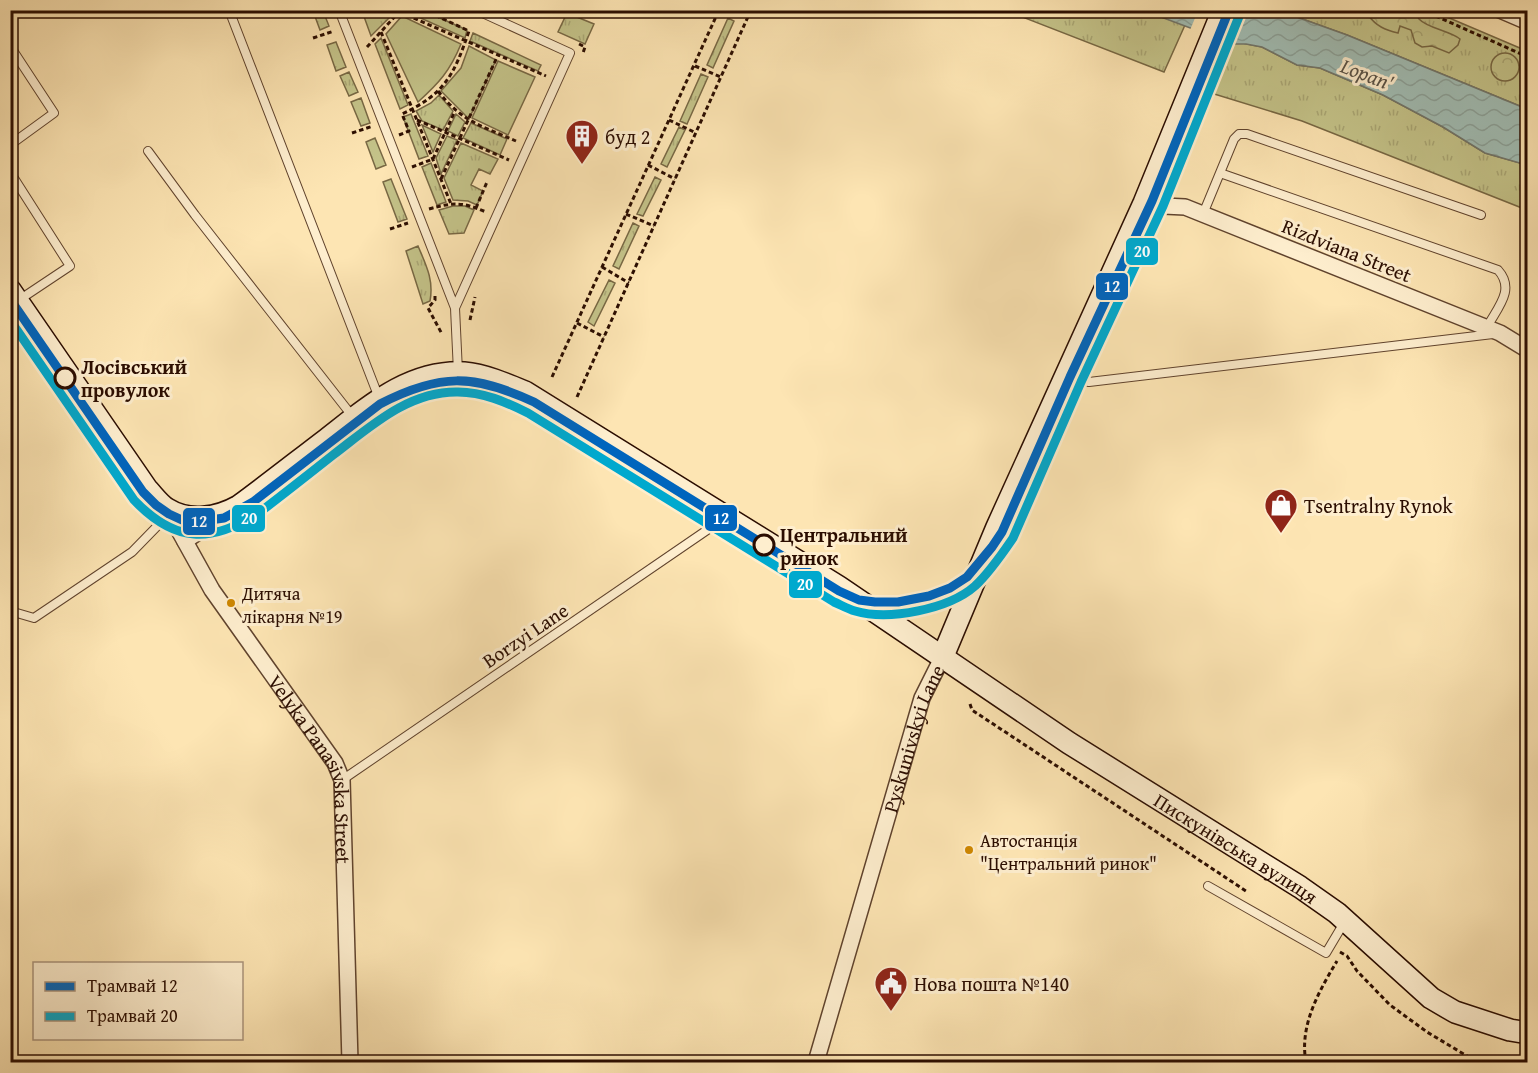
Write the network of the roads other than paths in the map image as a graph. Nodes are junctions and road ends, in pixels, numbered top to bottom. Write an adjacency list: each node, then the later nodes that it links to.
1 (229, 10): 21 (lane)
2 (339, 10): 16 (lane)
3 (476, 10): 16 (lane)
4 (1223, 10): 12 (street, Pyskunivskyi Lane)
5 (1500, 10): 6 (street)
6 (1527, 19)
7 (10, 46): 8 (lane)
8 (10, 145)
9 (148, 151): 22 (lane)
10 (10, 172): 15 (lane)
11 (1220, 173): 13 (lane); 14 (lane); 17 (lane)
12 (1147, 198): 13 (street, Rizdviana Street); 20 (street, Pyskunivskyi Lane)
13 (1203, 214): 17 (street, Rizdviana Street)
14 (1481, 215)
15 (14, 295): 23 (street, Velyka Panasivska Street)
16 (455, 308): 19 (lane)
17 (1493, 331): 18 (street, Rizdviana Street); 20 (lane)
18 (1527, 350)
19 (458, 373): 21 (street, Пискунівська вулиця); 24 (street, Пискунівська вулиця)
20 (1066, 376): 28 (street, Pyskunivskyi Lane)
21 (380, 399): 22 (street, Пискунівська вулиця)
22 (354, 418): 25 (street, Пискунівська вулиця)
23 (170, 511): 25 (street); 26 (street, Velyka Panasivska Street); 27 (lane)
24 (722, 513): 28 (street, Пискунівська вулиця); 29 (lane, Borzyi Lane)
25 (225, 514): 26 (street)
26 (185, 541): 29 (street, Velyka Panasivska Street)
27 (10, 611)
28 (943, 656): 31 (street, Пискунівська вулиця); 34 (street, Pyskunivskyi Lane)
29 (342, 780): 33 (street, Velyka Panasivska Street)
30 (1208, 886): 31 (lane)
31 (1346, 921): 32 (street, Пискунівська вулиця)
32 (1527, 1033)
33 (350, 1062)
34 (816, 1062)

